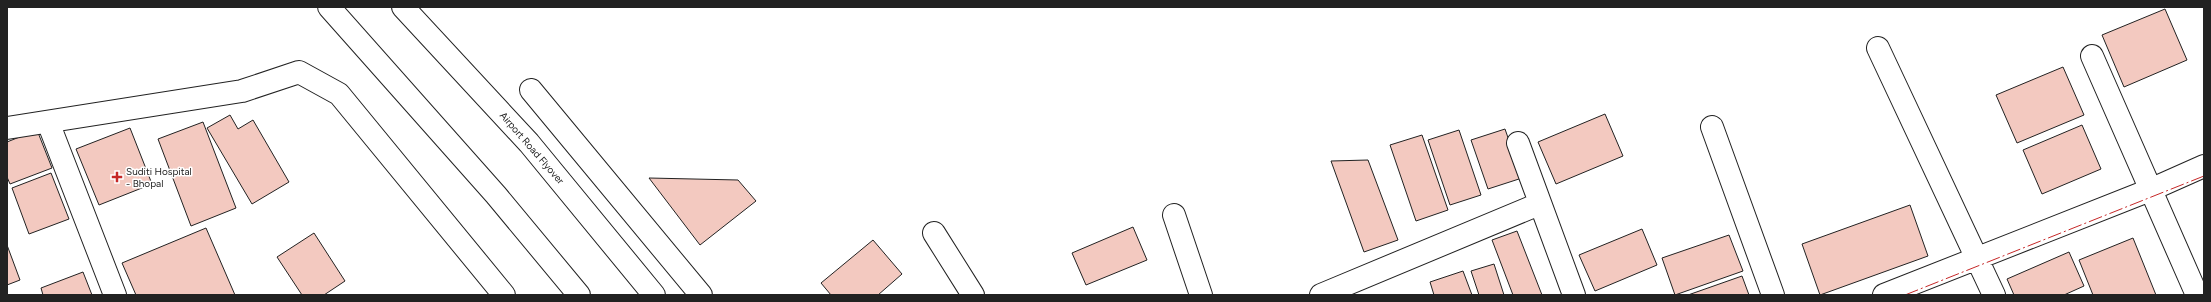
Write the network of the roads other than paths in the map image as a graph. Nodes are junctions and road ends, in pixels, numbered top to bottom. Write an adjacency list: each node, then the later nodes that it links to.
1 (329, 7): 18 (street)
2 (404, 7): 19 (street, Airport Road Flyover)
3 (1878, 48): 15 (street)
4 (2092, 56): 11 (street)
5 (531, 90): 20 (street)
6 (48, 122): 8 (street); 16 (street); 17 (street)
7 (1712, 127): 25 (street)
8 (7, 128)
9 (1518, 143): 12 (street)
10 (2204, 166): 11 (street)
11 (2150, 190): 15 (street); 28 (street)
12 (1539, 204): 23 (street); 24 (street)
13 (1174, 215): 22 (street)
14 (934, 233): 21 (street)
15 (1977, 258): 26 (street); 27 (street)
16 (115, 295)
17 (504, 295)
18 (579, 295)
19 (654, 295)
20 (701, 295)
21 (973, 295)
22 (1201, 295)
23 (1321, 295)
24 (1574, 295)
25 (1773, 295)
26 (1884, 295)
27 (1994, 295)
28 (2197, 295)

